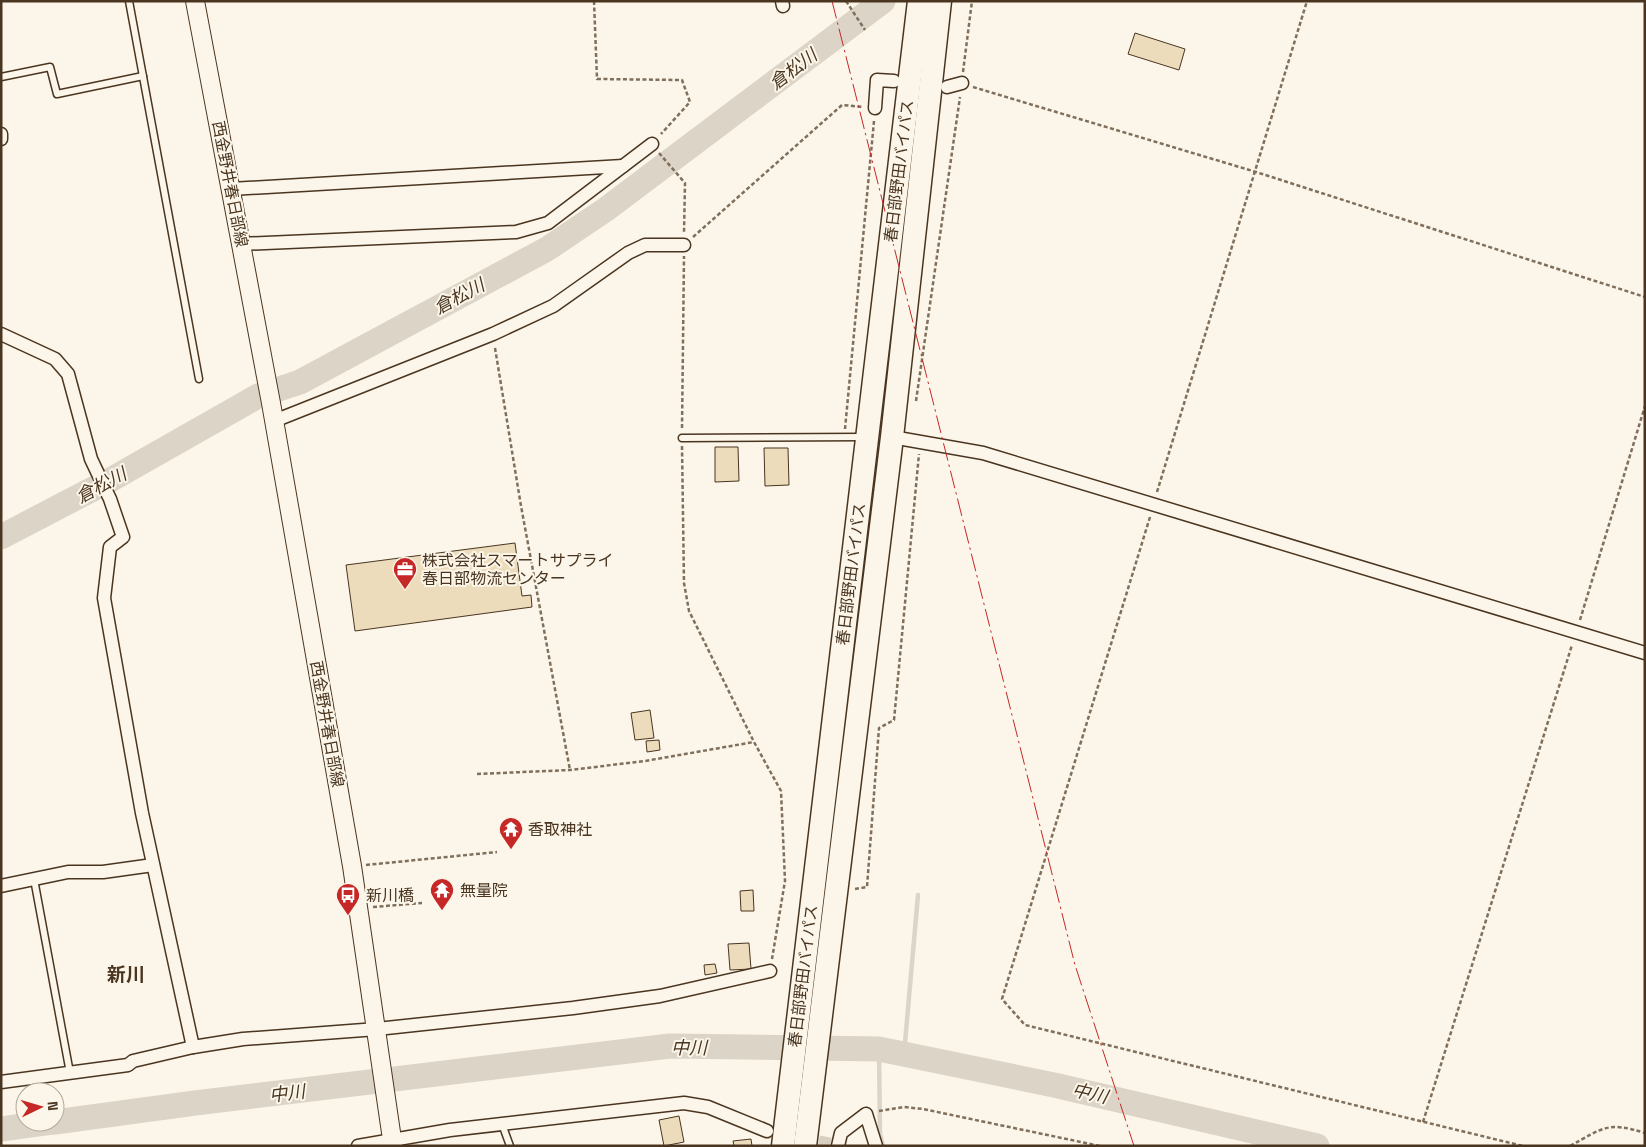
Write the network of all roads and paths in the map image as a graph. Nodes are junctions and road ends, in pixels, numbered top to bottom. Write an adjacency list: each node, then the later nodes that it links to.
1 (129, 1): 9 (lane)
2 (195, 1): 20 (main road, 西金野井春日部線)
3 (594, 1): 17 (path)
4 (846, 1): 8 (path)
5 (972, 1): 12 (path)
6 (1307, 1): 19 (path)
7 (929, 7): 30 (highway, 春日部野田バイパス); 31 (highway, 春日部野田バイパス)
8 (865, 30)
9 (143, 76): 10 (lane); 26 (lane)
10 (1, 77)
11 (894, 81): 14 (street)
12 (962, 84): 13 (street); 19 (path); 27 (path)
13 (947, 87)
14 (875, 108): 22 (path); 33 (path)
15 (1, 134): 16 (street)
16 (1, 139)
17 (652, 144): 18 (street); 22 (path)
18 (623, 166): 20 (street); 21 (street)
19 (1256, 172): 23 (path); 35 (path)
20 (230, 189): 21 (main road, 西金野井春日部線)
21 (241, 244): 29 (main road, 西金野井春日部線)
22 (684, 245): 25 (street); 32 (path)
23 (1645, 297)
24 (1, 334): 42 (street)
25 (493, 334): 29 (street); 39 (path)
26 (200, 379)
27 (915, 403)
28 (1645, 406): 36 (path)
29 (274, 421): 43 (main road, 西金野井春日部線)
30 (868, 437): 33 (lane); 50 (highway, 春日部野田バイパス)
31 (892, 437): 34 (street); 50 (highway, 春日部野田バイパス)
32 (682, 438): 33 (lane); 38 (path)
33 (844, 438)
34 (920, 442): 35 (street); 46 (path)
35 (1154, 503): 36 (street); 57 (path)
36 (1576, 633): 37 (street); 57 (path)
37 (1645, 653)
38 (754, 742): 39 (path); 49 (path)
39 (570, 770): 40 (path)
40 (477, 774)
41 (497, 852): 43 (path)
42 (153, 865): 44 (street); 52 (street)
43 (352, 866): 48 (main road, 西金野井春日部線)
44 (34, 879): 45 (street); 53 (lane)
45 (1, 886)
46 (855, 888)
47 (422, 903): 48 (path)
48 (359, 908): 51 (main road, 西金野井春日部線)
49 (770, 971): 51 (street)
50 (813, 979): 55 (highway, 春日部野田バイパス)
51 (378, 1038): 52 (street); 61 (main road)
52 (193, 1047): 53 (street)
53 (70, 1073): 54 (street)
54 (1, 1082)
55 (797, 1114): 60 (highway, 春日部野田バイパス); 64 (highway, 春日部野田バイパス)
56 (866, 1114): 65 (street); 66 (street); 67 (path)
57 (1424, 1122): 68 (path)
58 (502, 1124): 60 (street); 61 (street); 63 (lane)
59 (1645, 1133): 69 (path)
60 (775, 1138)
61 (392, 1139): 62 (street)
62 (358, 1146)
63 (510, 1146)
64 (804, 1146)
65 (838, 1146)
66 (876, 1146)
67 (1100, 1146)
68 (1523, 1146)
69 (1570, 1146)

